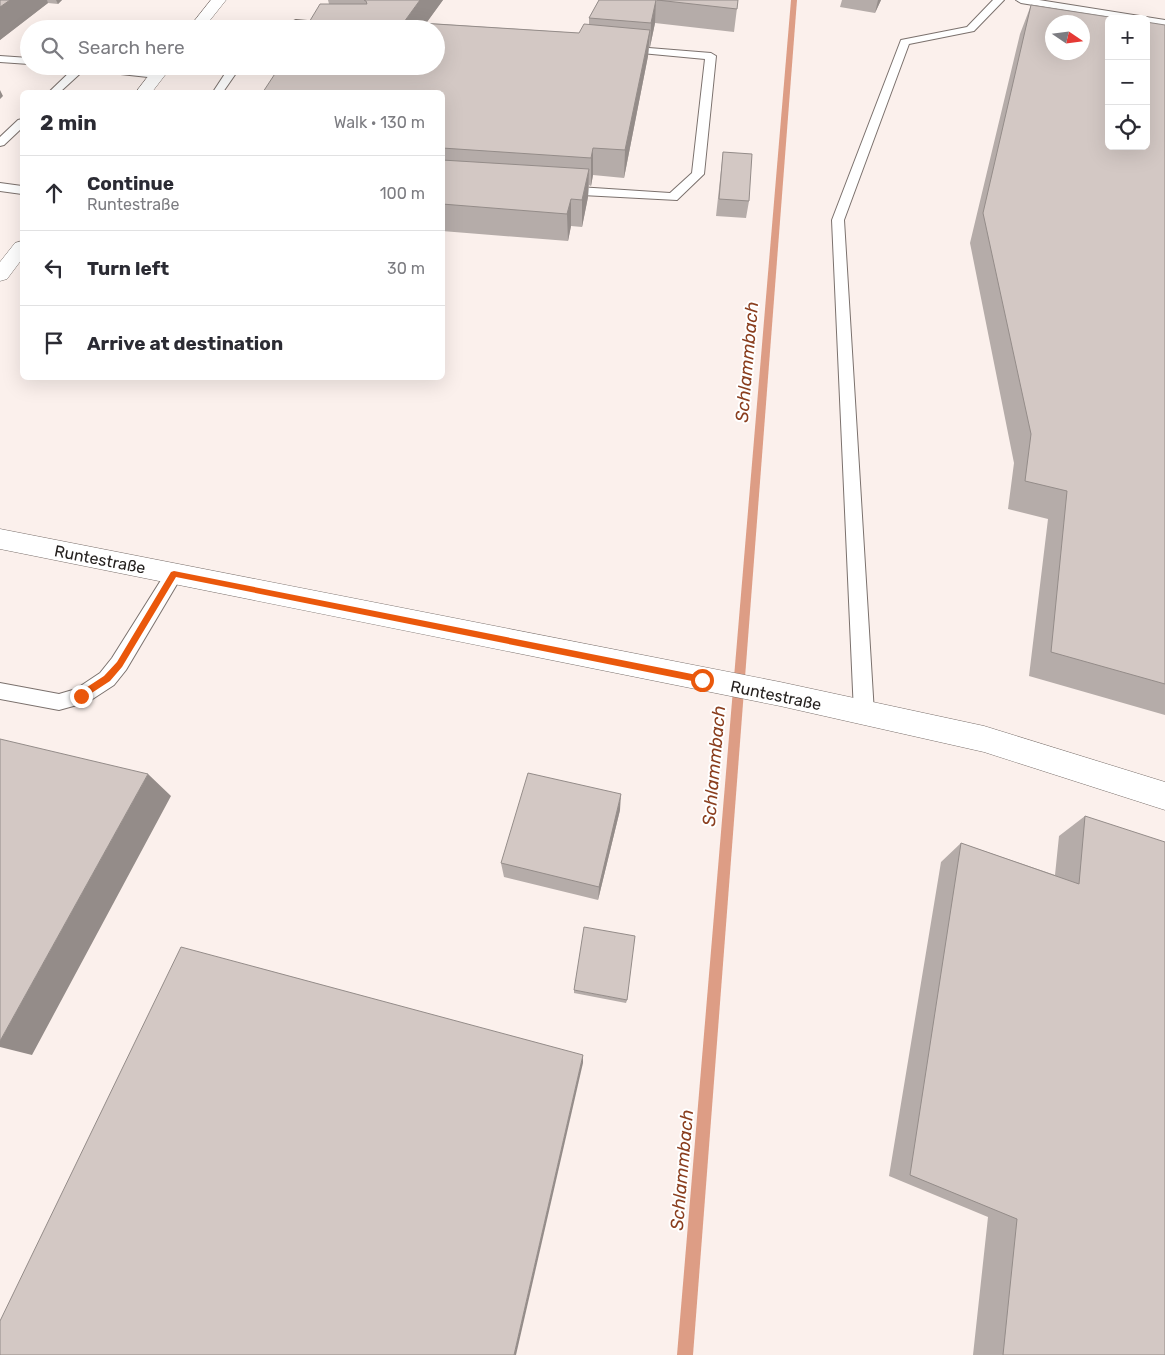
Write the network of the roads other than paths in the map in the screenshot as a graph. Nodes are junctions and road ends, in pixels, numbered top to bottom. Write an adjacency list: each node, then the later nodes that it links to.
1 (219, 0): 5 (street)
2 (999, 0): 27 (lane)
3 (1021, 0): 4 (lane)
4 (1114, 15)
5 (202, 20)
6 (1150, 21): 7 (lane)
7 (1165, 23)
8 (613, 48): 20 (lane)
9 (0, 59): 10 (lane)
10 (20, 60)
11 (71, 75): 14 (lane)
12 (158, 75): 15 (street)
13 (230, 75): 16 (lane)
14 (56, 90)
15 (146, 90)
16 (219, 90)
17 (20, 124): 18 (lane)
18 (0, 143)
19 (0, 187): 21 (lane)
20 (548, 188)
21 (20, 190)
22 (20, 250): 23 (street)
23 (0, 275)
24 (0, 539): 25 (street, Runtestraße)
25 (174, 574): 26 (lane); 27 (street, Runtestraße)
26 (0, 691)
27 (864, 713): 28 (street, Runtestraße)
28 (1165, 796)

